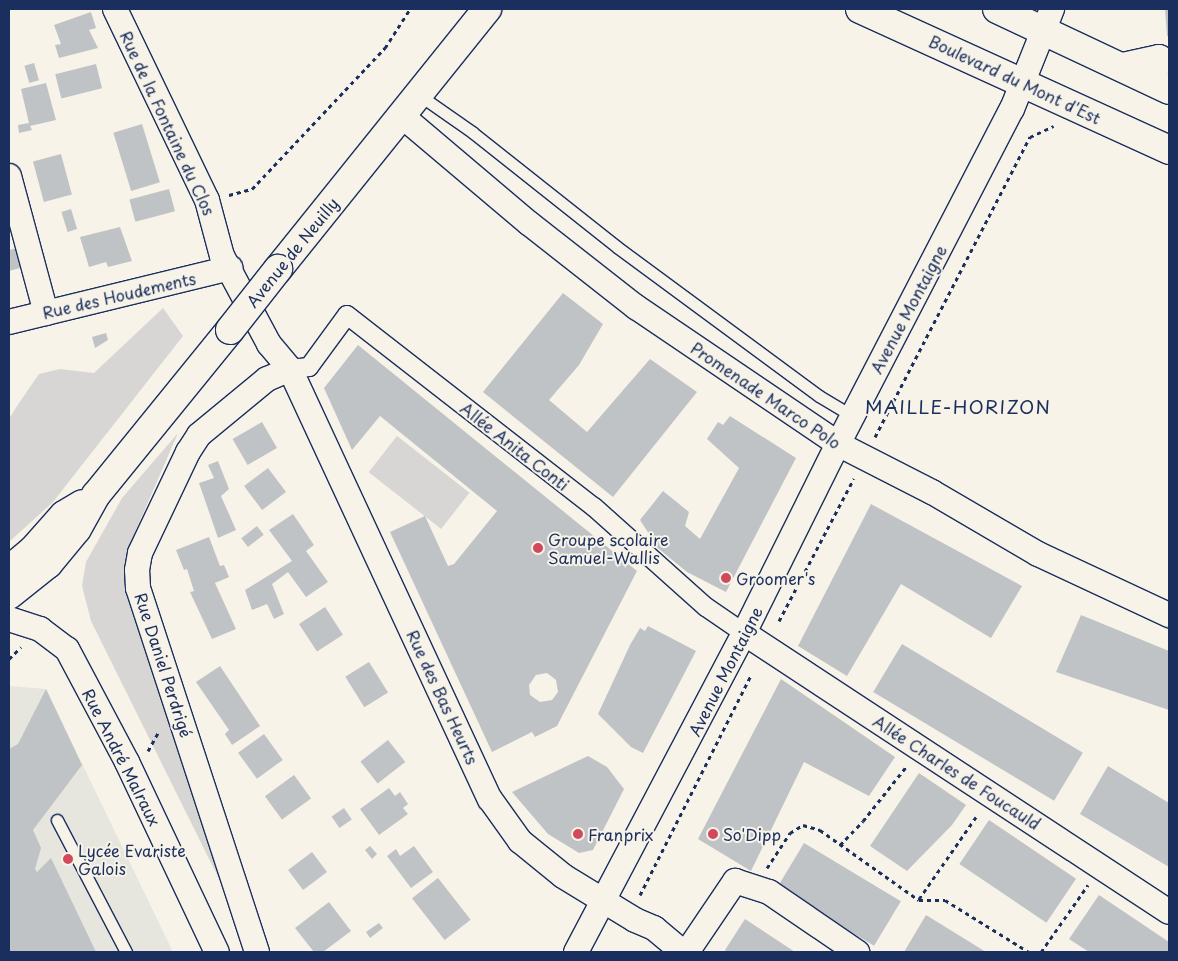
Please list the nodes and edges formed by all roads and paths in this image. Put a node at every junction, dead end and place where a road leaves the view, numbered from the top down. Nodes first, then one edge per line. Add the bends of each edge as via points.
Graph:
1 (115, 9) edge
2 (410, 9) edge
3 (487, 9) edge
4 (860, 9) edge
5 (997, 9) edge
6 (1047, 19) edge
7 (1169, 62) edge
8 (1118, 66) junction
9 (1023, 83) junction
10 (1169, 90) edge
11 (419, 94) junction
12 (402, 116) junction
13 (1169, 150) edge
14 (9, 176) edge
15 (206, 200) junction
16 (230, 268) junction
17 (46, 313) junction
18 (9, 322) edge
19 (290, 368) junction
20 (852, 416) junction
21 (838, 444) junction
22 (96, 495) junction
23 (9, 570) edge
24 (9, 595) edge
25 (1169, 615) edge
26 (9, 619) edge
27 (744, 633) junction
28 (176, 705) junction
29 (920, 748) junction
30 (127, 762) junction
31 (991, 794) junction
32 (57, 820) dead end
33 (840, 844) junction
34 (1101, 867) junction
35 (755, 887) junction
36 (604, 900) junction
37 (919, 900) junction
38 (1169, 912) edge
39 (126, 952) edge
40 (217, 952) edge
41 (256, 952) edge
42 (576, 952) edge
43 (683, 952) edge
44 (687, 952) edge
45 (857, 952) edge
46 (1029, 952) edge
47 (1041, 952) edge

1 - 15 street, Rue de la Fontaine du Clos
2 - 15 path via 385,48 252,189
3 - 11 main road, Avenue de Neuilly
4 - 9 main road, Boulevard du Mont d'Est
5 - 6 main road
6 - 8 main road
6 - 9 street, Avenue Montaigne
7 - 8 street via 1159,57
8 - 10 main road
9 - 13 main road, Boulevard du Mont d'Est
9 - 20 street, Avenue Montaigne
11 - 12 main road, Avenue de Neuilly
11 - 20 lane via 617,247 819,396
12 - 21 street, Promenade Marco Polo via 530,224 636,307
12 - 22 main road, Avenue de Neuilly, bridge
14 - 17 street
15 - 16 street, Rue de la Fontaine du Clos via 222,256
16 - 17 street, Rue des Houdements
16 - 19 street, Rue de la Fontaine du Clos via 269,344
17 - 18 street, Rue des Houdements
19 - 27 street, Allée Anita Conti via 309,367 347,315 594,507 706,607
19 - 28 street, Rue Daniel Perdrigé via 267,379 198,435 140,553 138,588
19 - 36 street, Rue des Bas Heurts via 490,799 520,841 563,876
20 - 21 street, Avenue Montaigne
21 - 25 street, Promenade Marco Polo via 932,492 1038,554
21 - 27 street, Avenue Montaigne
22 - 23 main road, Avenue de Neuilly via 64,516 32,551
22 - 24 main road, Avenue de Neuilly via 78,529 48,564
26 - 30 street, Rue André Malraux via 40,629 67,649
27 - 29 street, Allée Charles de Foucauld
27 - 36 street, Avenue Montaigne
28 - 30 path via 170,708 150,750
28 - 41 street, Rue Daniel Perdrigé
29 - 31 street, Allée Charles de Foucauld
29 - 33 path via 863,821
30 - 40 street, Rue André Malraux
31 - 34 street, Allée Charles de Foucauld
31 - 37 path
32 - 39 lane
33 - 35 path via 820,830 803,825 790,833
33 - 37 path
34 - 38 street, Allée Charles de Foucauld
34 - 47 path
35 - 44 street via 735,881
35 - 45 street via 769,892
36 - 42 street, Avenue Montaigne
36 - 43 street, Rue des Bas Heurts via 654,928
37 - 46 path via 945,900

